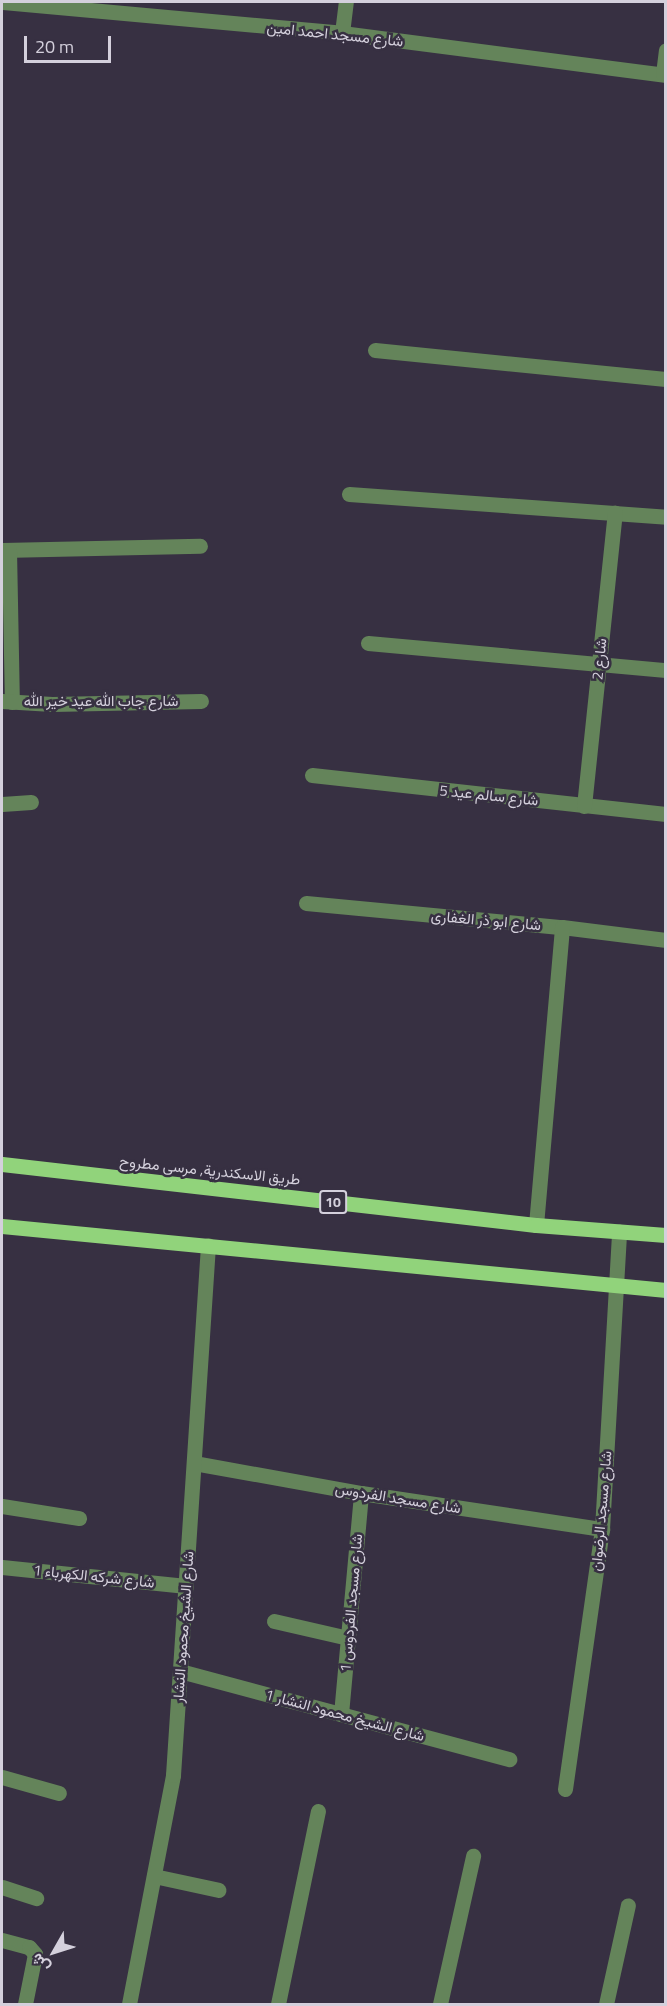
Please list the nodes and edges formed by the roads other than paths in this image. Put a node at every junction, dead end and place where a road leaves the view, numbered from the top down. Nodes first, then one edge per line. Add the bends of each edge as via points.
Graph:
1 (3, 2) edge
2 (346, 2) edge
3 (342, 33) junction
4 (666, 51) edge
5 (664, 74) edge
6 (375, 350) dead end
7 (666, 378) edge
8 (350, 494) dead end
9 (615, 513) junction
10 (666, 517) edge
11 (200, 546) dead end
12 (5, 550) edge
13 (368, 643) dead end
14 (598, 664) junction
15 (666, 670) edge
16 (7, 701) edge
17 (201, 701) dead end
18 (312, 776) dead end
19 (32, 802) dead end
20 (2, 804) edge
21 (584, 806) junction
22 (666, 814) edge
23 (306, 903) dead end
24 (562, 927) junction
25 (666, 940) edge
26 (2, 1164) edge
27 (536, 1225) junction
28 (2, 1226) edge
29 (619, 1231) junction
30 (666, 1235) edge
31 (208, 1245) junction
32 (617, 1286) junction
33 (666, 1290) edge
34 (194, 1463) junction
35 (361, 1493) junction
36 (2, 1506) edge
37 (79, 1518) dead end
38 (602, 1529) junction
39 (2, 1567) edge
40 (186, 1586) junction
41 (274, 1621) dead end
42 (348, 1638) junction
43 (180, 1671) junction
44 (341, 1714) junction
45 (509, 1759) dead end
46 (2, 1777) edge
47 (566, 1789) dead end
48 (59, 1793) dead end
49 (318, 1811) dead end
50 (473, 1856) dead end
51 (154, 1876) junction
52 (2, 1887) edge
53 (219, 1890) dead end
54 (36, 1898) dead end
55 (628, 1905) dead end
56 (2, 1940) edge
57 (25, 2004) edge
58 (129, 2004) edge
59 (278, 2004) edge
60 (440, 2004) edge
61 (606, 2004) edge

1 - 3 street, شارع مسجد احمد امين
2 - 3 street
3 - 5 street, شارع مسجد احمد امين
4 - 5 street
6 - 7 street
8 - 9 street
9 - 10 street
9 - 14 street, شارع 2
11 - 12 street
12 - 16 street
13 - 14 street
14 - 15 street
14 - 21 street, شارع 2
16 - 17 street, شارع جاب الله عيد خير الله
18 - 21 street, شارع سالم عيد 5
19 - 20 street
21 - 22 street, شارع سالم عيد 5
23 - 24 street, شارع ابو ذر الغفارى
24 - 25 street, شارع ابو ذر الغفارى
24 - 27 street
26 - 27 main road, طريق الاسكندرية, مرسى مطروح / 10
27 - 29 main road, طريق الاسكندرية, مرسى مطروح / 10
28 - 31 main road
29 - 30 main road, طريق الاسكندرية, مرسى مطروح / 10
29 - 32 street, شارع مسجد الرضوان
31 - 32 main road
31 - 34 street, شارع الشيخ محمود النشار
32 - 33 main road
32 - 38 street, شارع مسجد الرضوان
34 - 35 street, شارع مسجد الفردوس
34 - 40 street, شارع الشيخ محمود النشار
35 - 38 street, شارع مسجد الفردوس
35 - 42 street, شارع مسجد الفردوس 1
36 - 37 street
38 - 47 street, شارع مسجد الرضوان
39 - 40 street, شارع شركه الكهرباء 1
40 - 43 street, شارع الشيخ محمود النشار
41 - 42 street
42 - 44 street, شارع مسجد الفردوس 1
43 - 44 street, شارع الشيخ محمود النشار 1
43 - 51 street, شارع الشيخ محمود النشار via 173,1774
44 - 45 street, شارع الشيخ محمود النشار 1
46 - 48 street
49 - 59 street
50 - 60 street
51 - 53 street
51 - 58 street, شارع الشيخ محمود النشار
52 - 54 street
55 - 61 street
56 - 57 street via 28,1947 35,1954

